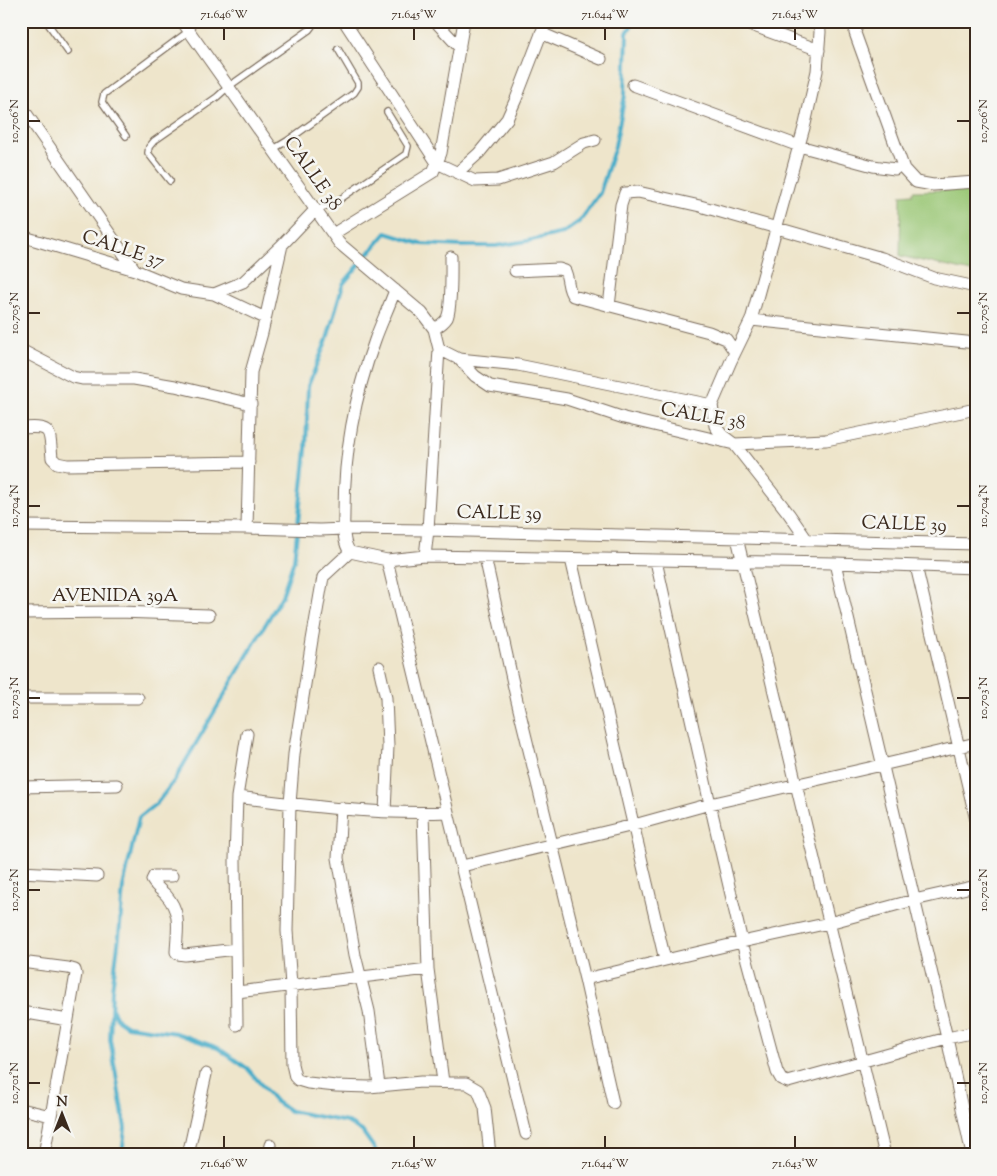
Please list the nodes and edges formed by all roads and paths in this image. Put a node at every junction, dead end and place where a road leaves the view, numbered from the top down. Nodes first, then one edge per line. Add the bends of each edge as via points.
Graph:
1 (46, 21) edge
2 (182, 21) edge
3 (312, 21) edge
4 (344, 21) edge
5 (435, 21) edge
6 (464, 21) edge
7 (546, 21) edge
8 (819, 21) edge
9 (858, 21) edge
10 (743, 22) edge
11 (189, 31) junction
12 (541, 33) junction
13 (460, 48) junction
14 (338, 49) dead end
15 (818, 50) junction
16 (68, 52) dead end
17 (601, 60) dead end
18 (633, 85) dead end
19 (228, 87) junction
20 (21, 106) edge
21 (387, 112) dead end
22 (126, 136) dead end
23 (595, 140) dead end
24 (799, 146) junction
25 (272, 150) junction
26 (437, 163) junction
27 (895, 169) dead end
28 (457, 173) junction
29 (170, 181) dead end
30 (976, 182) edge
31 (315, 210) junction
32 (777, 228) junction
33 (333, 234) junction
34 (21, 236) edge
35 (282, 245) junction
36 (451, 258) dead end
37 (135, 270) junction
38 (515, 272) dead end
39 (976, 287) edge
40 (395, 290) junction
41 (214, 294) junction
42 (609, 306) junction
43 (265, 318) junction
44 (751, 320) junction
45 (434, 329) junction
46 (976, 343) edge
47 (439, 349) junction
48 (21, 350) edge
49 (735, 352) junction
50 (460, 359) junction
51 (251, 404) junction
52 (712, 405) junction
53 (976, 409) edge
54 (21, 428) edge
55 (734, 444) junction
56 (250, 462) junction
57 (21, 526) edge
58 (247, 528) junction
59 (344, 529) junction
60 (428, 530) junction
61 (737, 538) junction
62 (808, 540) junction
63 (976, 544) edge
64 (350, 552) junction
65 (425, 556) junction
66 (485, 557) junction
67 (571, 559) junction
68 (387, 560) junction
69 (656, 561) junction
70 (743, 562) junction
71 (835, 563) junction
72 (916, 566) junction
73 (976, 568) edge
74 (21, 613) edge
75 (209, 615) dead end
76 (379, 667) dead end
77 (21, 698) edge
78 (138, 698) dead end
79 (247, 734) dead end
80 (976, 743) edge
81 (958, 747) junction
82 (882, 765) junction
83 (796, 784) junction
84 (117, 785) dead end
85 (21, 787) edge
86 (237, 796) junction
87 (290, 804) junction
88 (710, 804) junction
89 (341, 808) junction
90 (385, 812) junction
91 (448, 812) junction
92 (423, 813) junction
93 (976, 820) edge
94 (634, 825) junction
95 (552, 845) junction
96 (462, 866) junction
97 (21, 872) edge
98 (97, 876) dead end
99 (172, 876) dead end
100 (976, 886) edge
101 (914, 900) junction
102 (829, 923) junction
103 (742, 942) junction
104 (236, 949) junction
105 (665, 960) junction
106 (21, 962) edge
107 (428, 969) junction
108 (361, 977) junction
109 (584, 980) junction
110 (291, 985) junction
111 (236, 992) junction
112 (21, 1012) edge
113 (68, 1020) junction
114 (237, 1025) dead end
115 (976, 1032) edge
116 (947, 1038) junction
117 (862, 1060) junction
118 (206, 1074) dead end
119 (443, 1082) junction
120 (379, 1086) junction
121 (613, 1103) dead end
122 (21, 1109) edge
123 (51, 1116) junction
124 (526, 1134) dead end
125 (44, 1155) edge
126 (188, 1155) edge
127 (490, 1155) edge
128 (885, 1155) edge
129 (972, 1155) edge

1 - 16 lane
2 - 11 street, CALLE 38
3 - 19 lane via 309,30
4 - 26 street
5 - 13 street
6 - 13 street
7 - 12 street
8 - 15 street
9 - 30 street via 856,33 904,169 916,182 933,185
10 - 15 street
11 - 19 street, CALLE 38
11 - 22 lane via 104,94 102,102
12 - 17 street
12 - 28 street via 507,119 479,153
13 - 26 street
14 - 25 lane via 358,87
15 - 24 street via 817,71
18 - 24 street
19 - 25 street, CALLE 38
19 - 29 lane via 149,147 148,153
20 - 37 street
21 - 31 lane via 408,146 406,154 333,204
23 - 28 street via 584,143 554,162 498,180 475,181
24 - 27 street
24 - 32 street
25 - 31 street, CALLE 38
26 - 28 street
26 - 33 street via 433,172
31 - 33 street, CALLE 38
31 - 35 street
32 - 39 street via 882,258 934,278
32 - 42 street via 700,206 638,192 625,193
32 - 44 street
33 - 40 street, CALLE 38 via 339,243
34 - 37 street, CALLE 37
35 - 41 street via 243,282
35 - 43 street
36 - 45 street via 447,318
37 - 41 street, CALLE 37 via 181,289
38 - 42 street via 565,270 573,296
40 - 45 street, CALLE 38 via 422,313
40 - 59 street via 375,340 357,401 344,489
41 - 43 street
42 - 49 street via 708,332 726,339
43 - 51 street via 251,372
44 - 46 street
44 - 49 street
45 - 47 street
47 - 50 street, CALLE 38
47 - 60 street
48 - 51 street via 82,379 134,379
49 - 52 street
50 - 52 street via 518,365
50 - 55 street, CALLE 38 via 475,376 490,386 567,399 624,418
51 - 56 street
52 - 55 street via 715,426
53 - 55 street, CALLE 38 via 826,440
54 - 56 street via 46,429 50,434 52,458 67,465
55 - 62 street
56 - 58 street
57 - 58 street, CALLE 39
58 - 59 street, CALLE 39
59 - 60 street, CALLE 39
59 - 64 street
60 - 61 street, CALLE 39
60 - 65 street
61 - 62 street, CALLE 39
61 - 70 street
62 - 63 street, CALLE 39
64 - 68 street
64 - 87 street via 323,577 294,754
65 - 66 street
65 - 68 street
66 - 67 street
66 - 95 street
67 - 69 street
67 - 94 street
68 - 91 street
69 - 70 street
69 - 88 street
70 - 71 street
70 - 83 street
71 - 72 street
71 - 82 street
72 - 73 street
72 - 81 street
74 - 75 street, AVENIDA 39A
76 - 90 street via 386,698 388,737
77 - 78 street
79 - 86 street
80 - 81 street
81 - 82 street
81 - 93 street
82 - 83 street
82 - 101 street
83 - 88 street
83 - 102 street
84 - 85 street
86 - 87 street
86 - 104 street
87 - 89 street
87 - 110 street via 287,931
88 - 94 street
88 - 103 street
89 - 90 street
89 - 108 street via 338,858
90 - 92 street
91 - 92 street
91 - 96 street
92 - 107 street
94 - 95 street
94 - 105 street
95 - 96 street
95 - 109 street
96 - 124 street
97 - 98 street
99 - 104 street via 154,876 152,880 178,914 176,952 185,955
100 - 101 street
101 - 102 street
101 - 116 street
102 - 103 street
102 - 117 street
103 - 105 street
103 - 117 street via 781,1079 788,1082
104 - 111 street
105 - 109 street
106 - 113 street via 75,970
107 - 108 street
107 - 119 street
108 - 110 street
108 - 120 street
109 - 121 street
110 - 111 street
110 - 120 street via 292,1064 298,1080 336,1086
111 - 114 street
112 - 113 street
113 - 123 street
115 - 116 street
116 - 117 street
116 - 129 street
117 - 128 street
118 - 126 street
119 - 120 street
119 - 127 street via 466,1083 478,1090 485,1108
122 - 123 street
123 - 125 street

